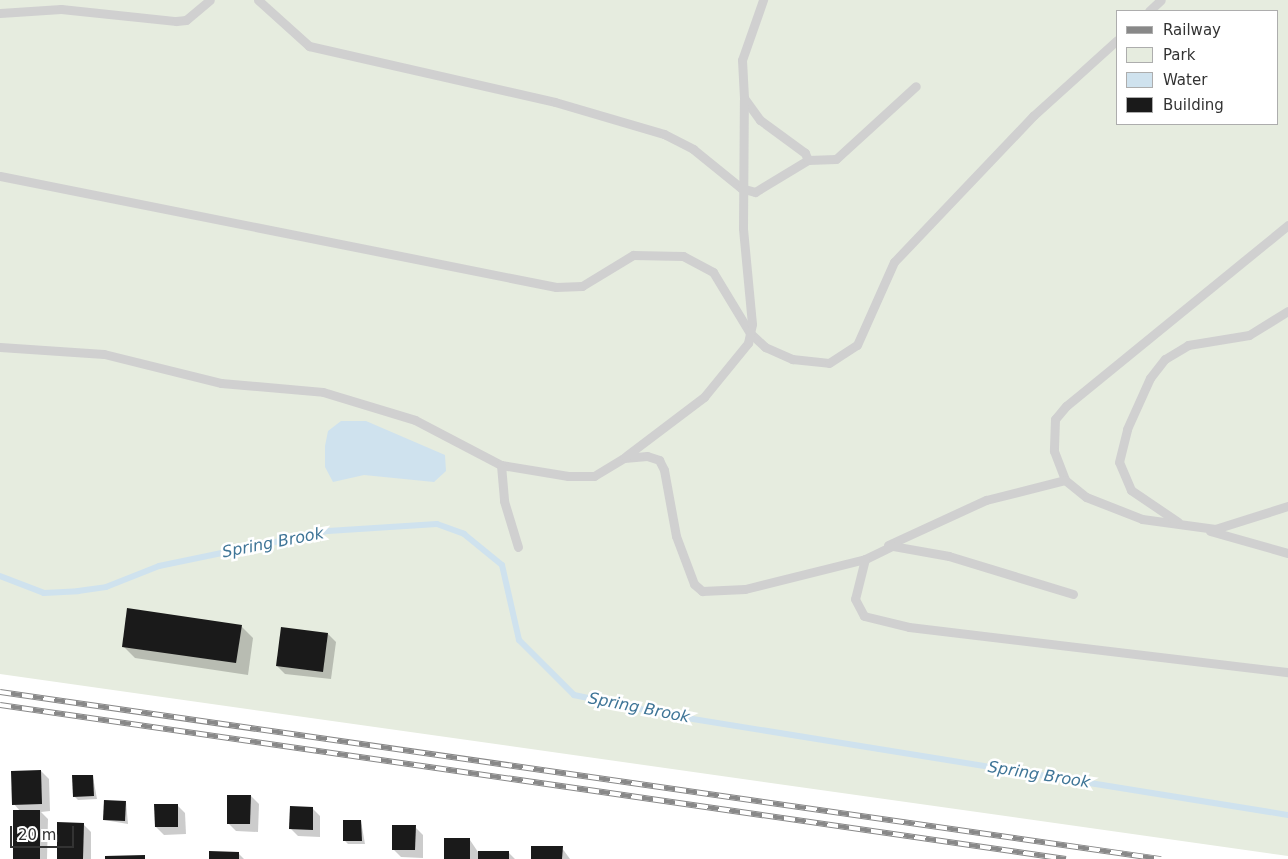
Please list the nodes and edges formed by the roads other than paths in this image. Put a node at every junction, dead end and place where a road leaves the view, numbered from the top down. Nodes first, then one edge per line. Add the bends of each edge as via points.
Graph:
1 (210, 0) edge
2 (258, 0) edge
3 (763, 0) edge
4 (1161, 0) edge
5 (1150, 10) edge
6 (0, 13) edge
7 (1116, 41) edge
8 (916, 86) dead end
9 (744, 98) junction
10 (808, 160) junction
11 (0, 176) edge
12 (744, 189) junction
13 (1288, 225) edge
14 (1288, 311) edge
15 (750, 333) junction
16 (0, 347) edge
17 (624, 458) junction
18 (501, 464) junction
19 (1065, 480) junction
20 (1288, 506) edge
21 (1194, 526) junction
22 (518, 547) dead end
23 (883, 548) junction
24 (1288, 553) edge
25 (865, 559) junction
26 (1073, 594) dead end
27 (1288, 672) edge

1 - 6 lane via 186,20 176,21 61,9
2 - 12 lane via 309,46 555,102 664,134 692,149
3 - 9 lane via 742,60
4 - 5 lane
7 - 15 lane via 1040,109 894,262 883,278 874,313 857,345 845,355 816,364 792,359 765,347
8 - 10 lane via 836,159
9 - 10 lane via 760,120 805,153
9 - 12 lane
10 - 12 lane via 755,192
11 - 15 lane via 556,287 582,286 633,255 683,256 714,272
12 - 15 lane
13 - 19 lane via 1066,406 1055,419 1054,450
14 - 21 lane via 1249,335 1188,345 1165,359 1150,378 1127,429 1119,462 1131,490 1174,520
15 - 17 lane via 736,361 710,391
16 - 18 lane via 111,355 221,383 323,392 415,420
17 - 18 lane via 594,476 579,478
17 - 25 lane via 659,460 676,536 694,584 702,591 745,589
18 - 22 lane via 504,501
19 - 21 lane via 1086,497 1142,519
19 - 23 lane via 986,500
20 - 21 lane via 1215,529
21 - 24 lane
23 - 25 lane
23 - 26 lane via 949,556
25 - 27 lane via 855,599 858,610 874,620

